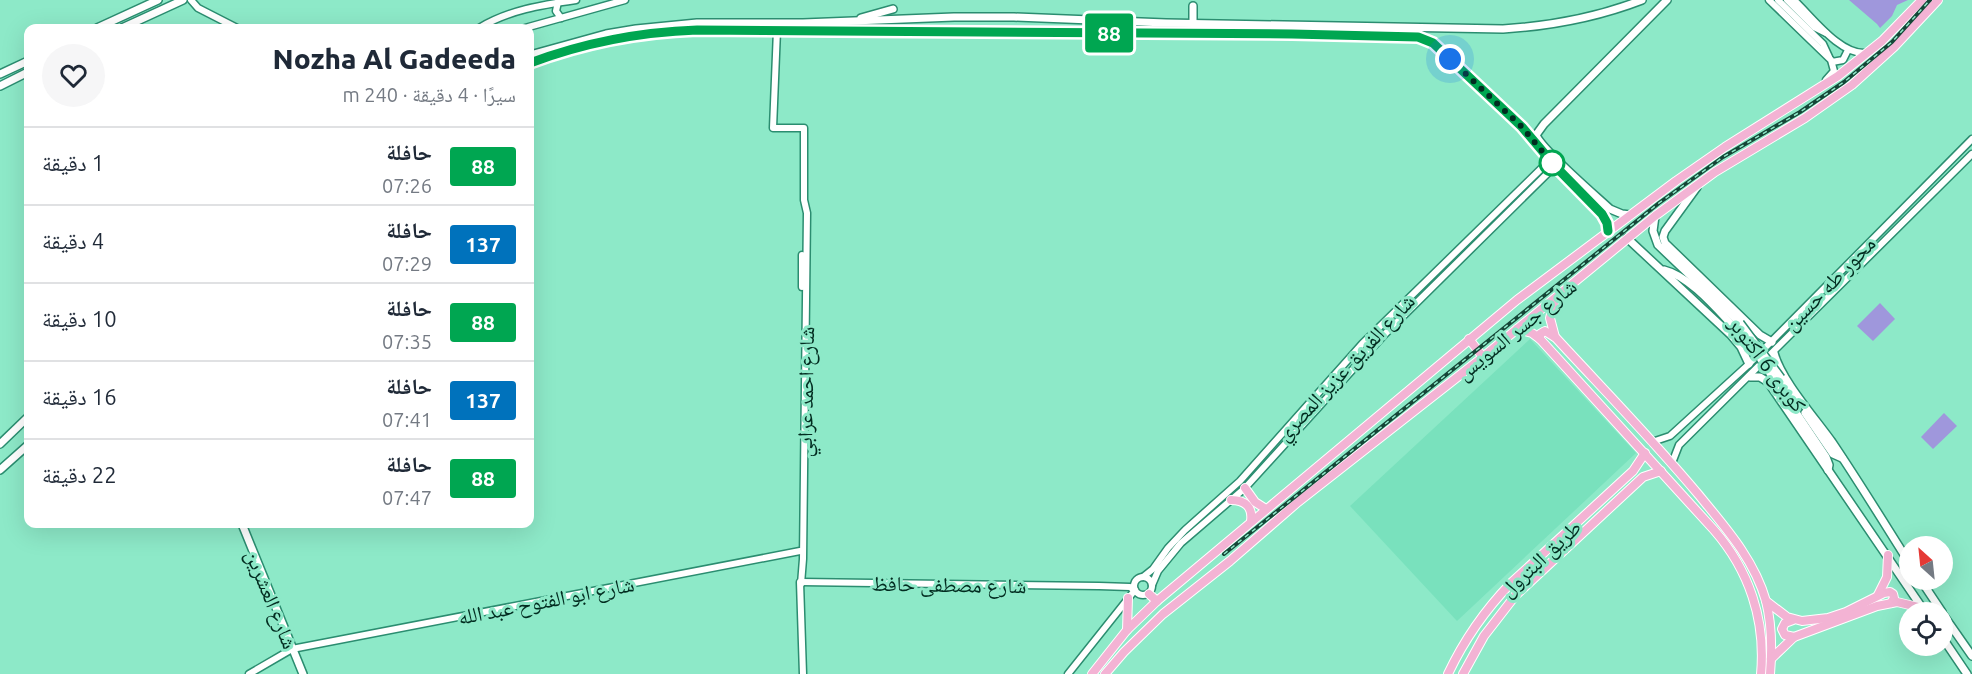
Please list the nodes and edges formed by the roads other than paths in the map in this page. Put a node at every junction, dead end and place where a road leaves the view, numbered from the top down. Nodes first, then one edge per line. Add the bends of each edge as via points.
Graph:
1 (158, 0) edge
2 (183, 0) edge
3 (191, 0) edge
4 (576, 0) edge
5 (625, 0) edge
6 (1642, 0) edge
7 (1667, 0) edge
8 (1769, 0) edge
9 (1778, 0) edge
10 (1787, 0) edge
11 (1794, 0) edge
12 (1922, 0) edge
13 (1938, 0) edge
14 (558, 2) junction
15 (1193, 6) dead end
16 (893, 9) dead end
17 (1014, 17) junction
18 (561, 18) junction
19 (1001, 18) junction
20 (848, 22) junction
21 (1194, 23) junction
22 (106, 24) edge
23 (131, 24) edge
24 (229, 24) edge
25 (487, 24) edge
26 (534, 26) edge
27 (1419, 28) junction
28 (1437, 28) junction
29 (777, 30) junction
30 (999, 32) junction
31 (1014, 32) junction
32 (1829, 34) junction
33 (1418, 37) junction
34 (1436, 46) junction
35 (1848, 50) junction
36 (1869, 52) junction
37 (534, 54) edge
38 (1831, 60) junction
39 (534, 62) edge
40 (24, 63) edge
41 (0, 74) edge
42 (24, 74) edge
43 (0, 86) edge
44 (1817, 91) junction
45 (1544, 124) junction
46 (1522, 127) junction
47 (1972, 139) edge
48 (1972, 154) edge
49 (1552, 163) junction
50 (1946, 165) junction
51 (1538, 172) junction
52 (1954, 172) junction
53 (1544, 177) junction
54 (1698, 185) junction
55 (804, 200) junction
56 (1612, 210) junction
57 (1630, 215) junction
58 (1655, 216) junction
59 (1604, 217) junction
60 (1608, 231) junction
61 (1628, 238) junction
62 (1669, 252) junction
63 (1661, 270) junction
64 (1430, 276) junction
65 (1437, 282) junction
66 (1556, 297) junction
67 (1737, 325) junction
68 (1517, 329) junction
69 (1756, 331) junction
70 (1556, 338) junction
71 (1469, 339) junction
72 (1540, 339) junction
73 (1772, 342) junction
74 (1741, 347) junction
75 (1774, 353) junction
76 (1483, 357) junction
77 (1345, 362) junction
78 (1749, 364) junction
79 (1353, 369) junction
80 (1781, 369) junction
81 (1750, 377) junction
82 (1778, 379) junction
83 (1766, 380) junction
84 (24, 421) edge
85 (24, 425) edge
86 (17, 428) junction
87 (1670, 436) junction
88 (1652, 442) junction
89 (0, 444) edge
90 (1679, 446) junction
91 (24, 449) edge
92 (1645, 453) junction
93 (1842, 458) junction
94 (1672, 463) junction
95 (1637, 468) junction
96 (0, 470) edge
97 (1661, 471) junction
98 (1828, 471) junction
99 (1643, 477) junction
100 (1245, 488) junction
101 (1231, 500) junction
102 (1266, 509) junction
103 (1251, 521) junction
104 (244, 528) edge
105 (1899, 547) edge
106 (1218, 549) junction
107 (800, 551) junction
108 (1888, 555) junction
109 (1205, 560) junction
110 (1230, 561) junction
111 (1215, 573) junction
112 (1521, 574) junction
113 (1143, 577) junction
114 (1136, 580) junction
115 (1529, 582) junction
116 (801, 583) junction
117 (1152, 585) junction
118 (1099, 586) junction
119 (1134, 590) junction
120 (1149, 594) junction
121 (1878, 595) junction
122 (1128, 598) junction
123 (1157, 601) junction
124 (1766, 601) junction
125 (1899, 602) edge
126 (1919, 602) edge
127 (1891, 603) junction
128 (1793, 620) junction
129 (1953, 628) edge
130 (1127, 630) junction
131 (1794, 637) junction
132 (292, 649) junction
133 (1953, 653) edge
134 (1972, 656) edge
135 (1771, 659) junction
136 (249, 674) edge
137 (303, 674) edge
138 (803, 674) edge
139 (1068, 674) edge
140 (1092, 674) edge
141 (1105, 674) edge
142 (1448, 674) edge
143 (1463, 674) edge
144 (1761, 674) edge
145 (1770, 674) edge
146 (1967, 674) edge

1 - 22 main road
2 - 23 main road
3 - 24 street via 198,9
4 - 14 street
5 - 18 street
6 - 28 main road via 1561,22 1503,29
7 - 45 main road
8 - 38 street
9 - 38 street via 1823,44
10 - 32 street via 1817,29
11 - 32 street
12 - 36 main road, شارع جسر السويس
13 - 54 main road, شارع جسر السويس via 1847,89
14 - 18 street via 556,11
14 - 25 street via 515,11
15 - 21 main road
16 - 20 main road
17 - 19 main road
17 - 21 main road
17 - 31 main road via 1010,24
18 - 26 street
19 - 20 main road
19 - 30 main road
20 - 37 main road via 666,25 597,36
21 - 27 main road
27 - 28 main road
27 - 33 main road via 1422,33
28 - 34 main road
29 - 30 main road
29 - 39 main road via 665,31 623,37
29 - 55 street, شارع احمد عرابي via 773,128 804,128
30 - 31 main road
31 - 33 main road
32 - 35 street
33 - 34 main road
34 - 46 main road
35 - 36 street
35 - 38 street via 1843,60
36 - 44 main road, شارع جسر السويس
38 - 44 street via 1833,73
40 - 41 main road
42 - 43 main road
44 - 57 main road, شارع جسر السويس via 1707,159
45 - 46 main road
45 - 56 main road via 1537,138
46 - 49 main road
47 - 50 street, محور طه حسين
48 - 52 street, محور طه حسين
49 - 51 street, شارع الفريق عزيز المصري
49 - 53 street, شارع الفريق عزيز المصري
49 - 59 main road
50 - 52 street
50 - 73 street, محور طه حسين
51 - 53 street
51 - 64 street, شارع الفريق عزيز المصري
52 - 75 street, محور طه حسين
53 - 65 street, شارع الفريق عزيز المصري
54 - 58 main road, شارع جسر السويس
54 - 62 main road via 1664,234
55 - 107 street, شارع احمد عرابي
55 - 116 street, شارع احمد عرابي via 807,213
56 - 57 main road
56 - 59 main road via 1610,216
57 - 60 main road, شارع جسر السويس
58 - 61 main road, شارع جسر السويس
58 - 62 main road, كوبرى 6 اكتوبر via 1653,235 1658,245
59 - 60 main road
60 - 71 main road, شارع جسر السويس
61 - 63 main road
61 - 66 main road, شارع جسر السويس
62 - 67 main road, كوبرى 6 اكتوبر
62 - 69 main road
63 - 67 main road, كوبرى 6 اكتوبر via 1688,282
63 - 74 main road
64 - 65 street
64 - 77 street, شارع الفريق عزيز المصري
65 - 79 street, شارع الفريق عزيز المصري
66 - 68 main road, شارع جسر السويس
66 - 70 main road via 1550,318
67 - 82 main road, كوبرى 6 اكتوبر, bridge
68 - 72 main road
68 - 76 main road, شارع جسر السويس
69 - 73 main road
69 - 74 main road via 1752,345
70 - 72 main road via 1545,331
70 - 88 main road
71 - 76 main road
71 - 102 main road, شارع جسر السويس
72 - 92 main road
73 - 78 street, محور طه حسين
74 - 78 main road
75 - 80 main road
75 - 81 street, محور طه حسين
76 - 110 main road, شارع جسر السويس via 1298,502
77 - 79 street
77 - 113 street, شارع الفريق عزيز المصري via 1240,480 1189,525
78 - 87 street, محور طه حسين
79 - 100 street, شارع الفريق عزيز المصري
80 - 83 main road via 1771,372
80 - 93 main road
81 - 83 main road
81 - 90 street, محور طه حسين
82 - 93 main road, كوبرى 6 اكتوبر via 1831,452
82 - 98 main road, كوبرى 6 اكتوبر via 1826,457
83 - 98 main road
84 - 86 main road
85 - 86 main road
86 - 89 main road
87 - 88 street, محور طه حسين
87 - 90 street via 1671,444
88 - 94 main road
90 - 94 street, محور طه حسين
91 - 96 main road
92 - 95 main road, طريق البترول
92 - 97 main road
93 - 105 main road
94 - 124 main road via 1741,548
95 - 99 main road via 1643,471
95 - 112 main road, طريق البترول
97 - 99 main road, طريق البترول
97 - 144 main road via 1722,539 1742,570 1758,617
98 - 108 main road
99 - 115 main road, طريق البترول
100 - 101 street, شارع الفريق عزيز المصري
100 - 102 main road
101 - 103 main road via 1248,506
101 - 117 street, شارع الفريق عزيز المصري via 1181,543
102 - 103 main road, شارع جسر السويس
103 - 106 main road, شارع جسر السويس
104 - 132 main road, شارع العشرين
106 - 109 main road, شارع جسر السويس
106 - 110 main road via 1218,558
107 - 116 street, شارع احمد عرابي
107 - 132 street, شارع ابو الفتوح عبد الله
108 - 121 main road via 1887,577
108 - 126 main road
109 - 111 main road via 1214,565
109 - 123 main road, شارع جسر السويس
110 - 111 main road, شارع جسر السويس
111 - 141 main road, شارع جسر السويس via 1156,621
112 - 115 main road
112 - 142 main road, طريق البترول via 1478,622
113 - 114 street
113 - 117 street
114 - 118 street, شارع مصطفى حافظ
114 - 119 street
115 - 143 main road, طريق البترول via 1491,626
116 - 118 street, شارع مصطفى حافظ
116 - 138 street, شارع احمد عرابي
117 - 120 street
118 - 119 street, شارع مصطفى حافظ
119 - 120 street via 1140,595
119 - 122 street
120 - 123 main road
121 - 127 main road via 1891,592
121 - 128 main road via 1836,616
122 - 130 main road
122 - 139 street
123 - 130 main road, شارع جسر السويس
124 - 128 main road
124 - 135 main road
125 - 127 main road
127 - 131 main road
128 - 131 main road via 1782,629 1787,637
129 - 134 main road
130 - 140 main road, شارع جسر السويس
131 - 135 main road
132 - 136 street, شارع ابو الفتوح عبد الله
132 - 137 main road, شارع العشرين
133 - 146 main road
135 - 145 main road

